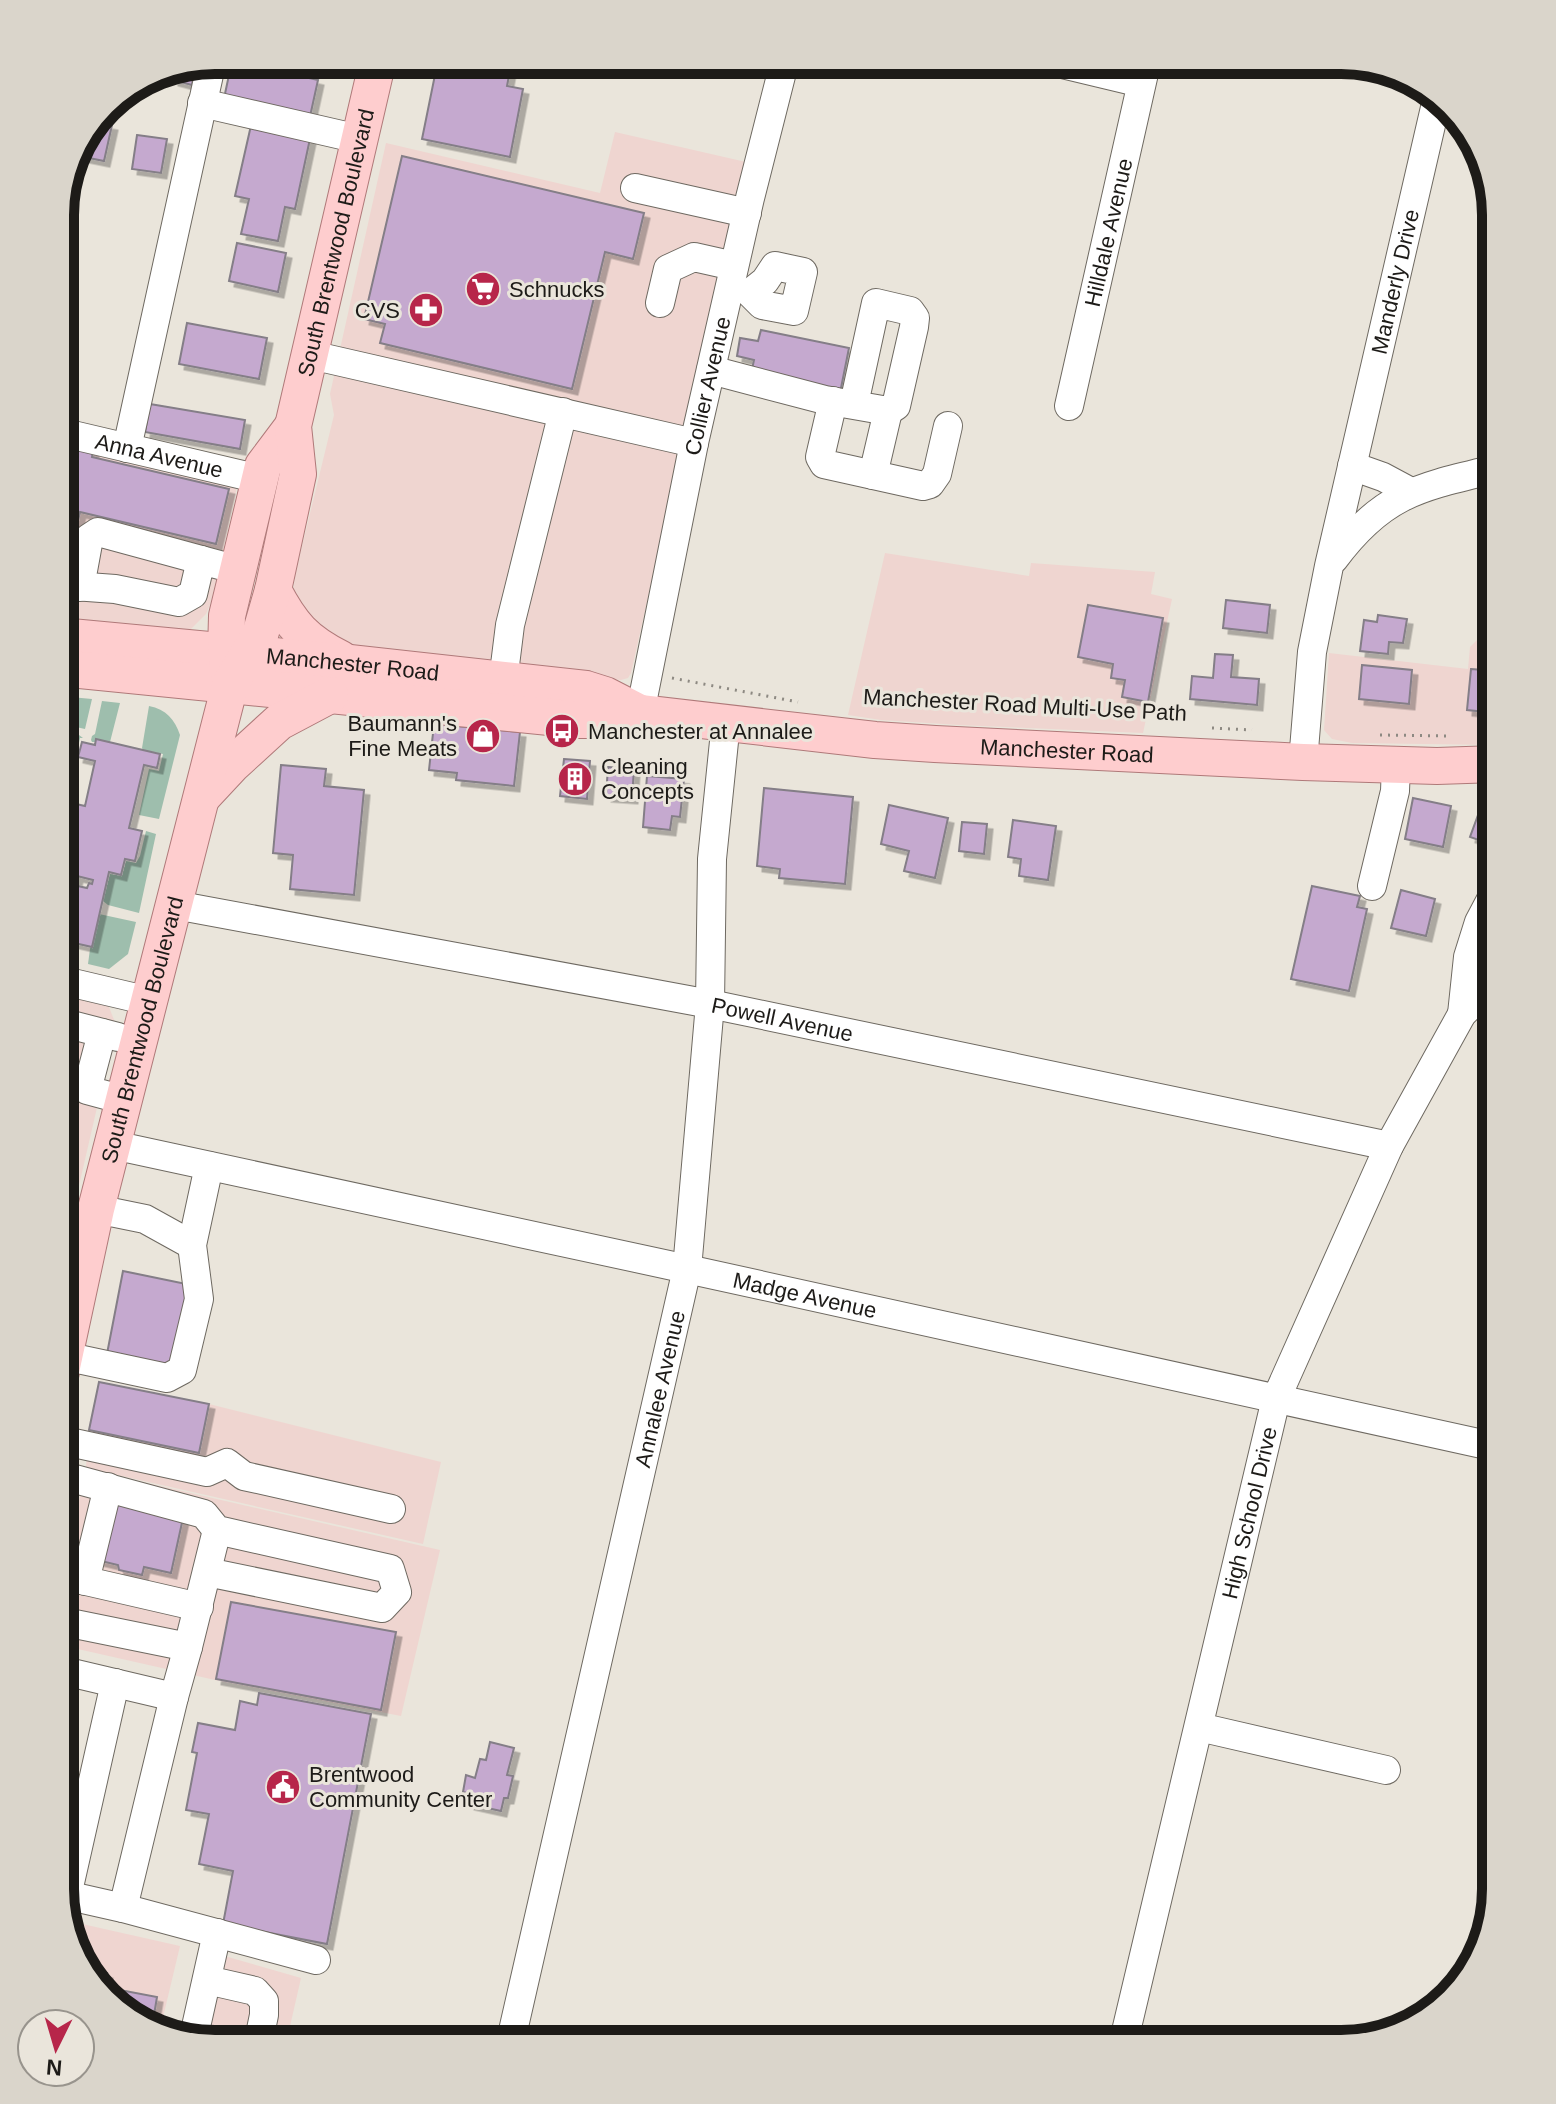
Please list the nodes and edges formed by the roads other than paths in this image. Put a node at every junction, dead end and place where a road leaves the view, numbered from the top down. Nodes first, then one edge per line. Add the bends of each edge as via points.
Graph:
1 (209, 74) edge
2 (375, 74) edge
3 (782, 74) edge
4 (1144, 74) edge
5 (202, 103) junction
6 (1435, 109) edge
7 (359, 139) junction
8 (635, 188) dead end
9 (747, 213) junction
10 (738, 283) junction
11 (660, 303) dead end
12 (311, 355) junction
13 (711, 370) junction
14 (843, 403) junction
15 (1069, 406) dead end
16 (892, 409) junction
17 (563, 412) junction
18 (293, 426) junction
19 (948, 426) dead end
20 (74, 435) edge
21 (694, 443) junction
22 (127, 448) junction
23 (1352, 466) junction
24 (1482, 472) edge
25 (873, 475) junction
26 (260, 479) junction
27 (1411, 492) junction
28 (201, 560) junction
29 (1329, 566) junction
30 (238, 570) junction
31 (74, 576) edge
32 (74, 586) edge
33 (273, 590) junction
34 (74, 638) edge
35 (350, 663) junction
36 (235, 664) junction
37 (74, 668) edge
38 (503, 681) junction
39 (330, 695) junction
40 (640, 713) junction
41 (726, 722) junction
42 (1303, 762) junction
43 (1482, 764) edge
44 (1396, 765) junction
45 (201, 799) junction
46 (1372, 886) dead end
47 (175, 905) junction
48 (1482, 916) edge
49 (74, 983) edge
50 (1482, 995) edge
51 (149, 1001) junction
52 (710, 1004) junction
53 (1462, 1014) junction
54 (74, 1026) edge
55 (102, 1033) junction
56 (138, 1042) junction
57 (124, 1100) junction
58 (113, 1145) junction
59 (1389, 1146) junction
60 (209, 1166) junction
61 (81, 1229) edge
62 (192, 1245) junction
63 (687, 1269) junction
64 (74, 1279) edge
65 (74, 1367) edge
66 (1276, 1399) junction
67 (74, 1443) edge
68 (1482, 1444) edge
69 (74, 1478) edge
70 (108, 1487) junction
71 (391, 1509) dead end
72 (217, 1530) junction
73 (207, 1572) junction
74 (74, 1573) edge
75 (74, 1578) edge
76 (199, 1607) junction
77 (74, 1624) edge
78 (188, 1647) junction
79 (74, 1678) edge
80 (115, 1683) junction
81 (174, 1697) junction
82 (1199, 1727) junction
83 (1386, 1770) dead end
84 (74, 1853) edge
85 (74, 1897) edge
86 (123, 1908) junction
87 (217, 1933) junction
88 (316, 1960) dead end
89 (207, 1980) junction
90 (196, 2028) edge
91 (261, 2030) edge
92 (513, 2030) edge
93 (1126, 2030) edge

1 - 5 street
2 - 7 main road, South Brentwood Boulevard
3 - 9 street, Collier Avenue
4 - 15 street, Hilldale Avenue
5 - 7 street
5 - 22 street
6 - 23 street, Manderly Drive
7 - 12 main road, South Brentwood Boulevard
8 - 9 street
9 - 10 street, Collier Avenue
10 - 11 street via 694,257 668,269
10 - 13 street, Collier Avenue
12 - 17 street
12 - 18 main road, South Brentwood Boulevard
13 - 14 street
13 - 21 street, Collier Avenue
14 - 16 street
14 - 16 street via 876,303 910,311 915,318
14 - 25 street via 820,457 824,464
16 - 25 street
17 - 21 street
17 - 38 street via 510,625
18 - 26 main road, South Brentwood Boulevard via 263,466
18 - 33 main road, South Brentwood Boulevard via 298,474
19 - 25 street via 930,484
20 - 22 street, Anna Avenue
21 - 40 street, Collier Avenue
22 - 26 street, Anna Avenue
23 - 27 street
23 - 29 street, Manderly Drive
24 - 27 street
26 - 30 main road, South Brentwood Boulevard
27 - 29 street via 1352,534
28 - 30 street
28 - 31 street via 98,532 89,538
28 - 32 street via 193,594 179,602
29 - 42 street, Manderly Drive via 1312,652
30 - 36 main road, South Brentwood Boulevard via 227,616
33 - 35 main road via 298,631
33 - 36 main road, South Brentwood Boulevard via 263,628
34 - 36 main road, Manchester Road
35 - 36 main road, Manchester Road
35 - 38 main road, Manchester Road
36 - 37 main road, Manchester Road
36 - 39 main road, Manchester Road
36 - 45 main road, South Brentwood Boulevard
38 - 40 main road, Manchester Road via 586,689
39 - 40 main road, Manchester Road via 579,720
39 - 45 main road via 264,733
40 - 41 main road, Manchester Road
41 - 42 main road, Manchester Road via 875,740
41 - 52 street, Annalee Avenue via 712,859
42 - 44 main road, Manchester Road
43 - 44 main road, Manchester Road
44 - 46 street via 1395,791
45 - 47 main road, South Brentwood Boulevard
47 - 51 main road, South Brentwood Boulevard
47 - 52 street, Powell Avenue
48 - 53 street, High School Drive via 1468,957
49 - 51 street
50 - 53 street, High School Drive
51 - 56 main road, South Brentwood Boulevard
52 - 59 street, Powell Avenue
52 - 63 street, Annalee Avenue
53 - 59 street, High School Drive
54 - 55 street
55 - 56 street
55 - 57 street via 87,1090
56 - 57 main road, South Brentwood Boulevard
57 - 58 main road, South Brentwood Boulevard
58 - 60 street, Madge Avenue
58 - 61 main road, South Brentwood Boulevard
59 - 66 street, High School Drive
60 - 62 street
60 - 63 street, Madge Avenue
61 - 62 street via 145,1219
61 - 64 main road, South Brentwood Boulevard
62 - 65 street via 199,1299 182,1370 167,1378
63 - 66 street, Madge Avenue
63 - 92 street, Annalee Avenue
66 - 68 street, Madge Avenue
66 - 82 street, High School Drive
67 - 71 street via 207,1472 227,1463 244,1476
69 - 70 street
70 - 72 street via 204,1514
70 - 74 street
72 - 73 street
72 - 73 street via 390,1569 397,1592 382,1608
73 - 76 street
75 - 76 street
76 - 78 street
77 - 78 street
78 - 81 street
79 - 80 street
80 - 81 street
80 - 84 street
81 - 86 street
82 - 83 street
82 - 93 street, High School Drive
85 - 86 street
86 - 87 street
87 - 88 street
87 - 89 street
89 - 90 street
89 - 91 street via 255,1991 264,2001

